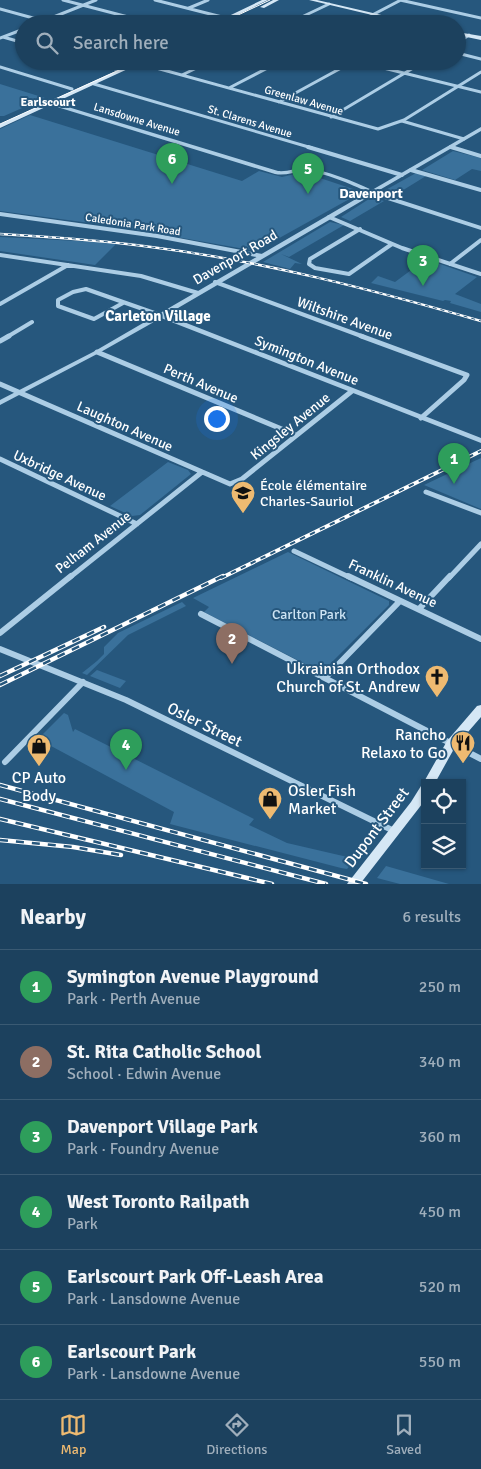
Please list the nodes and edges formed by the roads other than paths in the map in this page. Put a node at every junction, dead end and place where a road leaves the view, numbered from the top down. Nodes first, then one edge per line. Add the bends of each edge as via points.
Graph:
1 (63, 0) edge
2 (96, 0) edge
3 (155, 0) edge
4 (208, 0) edge
5 (266, 0) edge
6 (277, 0) edge
7 (311, 0) edge
8 (400, 0) edge
9 (329, 4) junction
10 (83, 5) junction
11 (189, 8) junction
12 (0, 9) edge
13 (374, 14) junction
14 (22, 15) edge
15 (59, 15) edge
16 (121, 15) edge
17 (209, 15) edge
18 (237, 15) edge
19 (241, 15) edge
20 (306, 15) edge
21 (378, 15) edge
22 (481, 18) edge
23 (15, 32) edge
24 (466, 35) edge
25 (470, 36) junction
26 (1, 37) edge
27 (466, 38) edge
28 (481, 38) edge
29 (15, 41) edge
30 (466, 55) edge
31 (481, 59) edge
32 (0, 67) edge
33 (114, 70) edge
34 (122, 70) edge
35 (165, 70) edge
36 (192, 70) edge
37 (264, 70) edge
38 (338, 70) edge
39 (389, 70) edge
40 (411, 70) edge
41 (481, 72) edge
42 (405, 74) junction
43 (182, 75) junction
44 (94, 84) junction
45 (457, 86) junction
46 (229, 88) junction
47 (72, 89) junction
48 (481, 92) edge
49 (43, 101) junction
50 (279, 102) junction
51 (51, 103) junction
52 (331, 116) junction
53 (0, 121) edge
54 (402, 121) junction
55 (0, 126) edge
56 (481, 129) edge
57 (464, 139) junction
58 (450, 147) junction
59 (481, 156) edge
60 (411, 170) junction
61 (402, 175) junction
62 (481, 190) edge
63 (372, 192) junction
64 (0, 214) edge
65 (329, 217) junction
66 (481, 228) edge
67 (360, 229) junction
68 (481, 240) edge
69 (392, 244) junction
70 (0, 255) edge
71 (262, 256) junction
72 (450, 264) junction
73 (69, 265) junction
74 (481, 274) edge
75 (215, 282) junction
76 (198, 293) junction
77 (123, 302) junction
78 (0, 304) edge
79 (160, 315) junction
80 (32, 322) dead end
81 (0, 341) edge
82 (97, 352) junction
83 (0, 384) edge
84 (352, 391) junction
85 (21, 393) junction
86 (0, 403) edge
87 (422, 418) junction
88 (296, 435) junction
89 (481, 441) edge
90 (0, 459) edge
91 (202, 472) junction
92 (242, 479) joint
93 (426, 492) dead end
94 (481, 513) edge
95 (136, 524) junction
96 (481, 544) edge
97 (294, 551) dead end
98 (400, 601) junction
99 (419, 609) junction
100 (201, 614) dead end
101 (0, 632) edge
102 (481, 639) edge
103 (0, 649) edge
104 (325, 678) junction
105 (83, 682) junction
106 (481, 709) edge
107 (451, 744) junction
108 (481, 760) edge
109 (4, 762) dead end
110 (430, 779) edge
111 (421, 795) edge
112 (395, 832) junction
113 (353, 884) edge

1 - 10 street
2 - 10 street
3 - 11 street
4 - 11 street
5 - 18 main road
6 - 19 main road
7 - 9 main road
8 - 13 street
8 - 22 street
9 - 13 main road
9 - 20 street
10 - 15 street
10 - 16 street
11 - 17 street
12 - 14 street
13 - 21 main road
23 - 26 street
24 - 25 main road
25 - 27 street
25 - 28 main road
26 - 29 street
30 - 31 street
32 - 47 street
33 - 47 main road
34 - 44 main road
35 - 43 street, Greenlaw Avenue
36 - 43 street
37 - 46 street
38 - 50 street
39 - 42 street
40 - 42 street
41 - 45 street, Greenlaw Avenue
42 - 45 street
42 - 52 street
43 - 46 street, Greenlaw Avenue
44 - 51 main road
44 - 61 street, St. Clarens Avenue
45 - 48 street
45 - 54 street, Greenlaw Avenue
46 - 50 street, Greenlaw Avenue
47 - 49 main road
49 - 51 street, Lansdowne Avenue
49 - 53 main road
50 - 52 street, Greenlaw Avenue
51 - 55 main road
51 - 63 street, Lansdowne Avenue via 277,173 308,171
52 - 54 street, Greenlaw Avenue via 375,129
54 - 57 street
56 - 57 street, Davenport Road
57 - 58 street, Davenport Road
58 - 59 street
58 - 60 street, Davenport Road
60 - 61 street, Davenport Road
60 - 62 street
61 - 63 street, Davenport Road
63 - 65 street, Davenport Road
63 - 66 street, Lansdowne Avenue
64 - 71 street, Caledonia Park Road via 157,236
65 - 67 street
65 - 71 street, Davenport Road
67 - 69 street
67 - 69 street via 310,260 309,264 314,268 350,274
68 - 72 street
69 - 72 street
70 - 73 street
71 - 75 street, Davenport Road
72 - 74 street
73 - 76 street via 141,276
73 - 78 street
75 - 76 street, Davenport Road
75 - 87 street, Wiltshire Avenue via 467,375
76 - 79 street, Davenport Road
77 - 77 street, Symington Avenue via 86,289 73,292 56,303 94,319
77 - 79 street, Symington Avenue
79 - 82 street, Davenport Road
79 - 84 street, Symington Avenue
80 - 81 street
82 - 85 street, Davenport Road
82 - 88 street, Perth Avenue
83 - 85 street, Laughton Avenue
84 - 87 street, Symington Avenue
84 - 88 street, Kingsley Avenue
85 - 86 street, Davenport Road
85 - 91 street, Laughton Avenue
87 - 89 street, Symington Avenue
88 - 92 street, Kingsley Avenue
90 - 95 street, Uxbridge Avenue
91 - 92 street, Laughton Avenue via 226,483
91 - 95 street, Pelham Avenue
93 - 94 street
95 - 101 street, Pelham Avenue
96 - 99 street
97 - 98 street, Franklin Avenue
98 - 99 street, Franklin Avenue
98 - 104 street
99 - 102 street, Franklin Avenue
100 - 104 street
103 - 105 street, Osler Street
104 - 107 street
105 - 109 street
105 - 112 street, Osler Street
106 - 107 main road, Dupont Street
107 - 108 street
107 - 110 main road, Dupont Street
111 - 112 main road, Dupont Street
112 - 113 main road, Dupont Street

